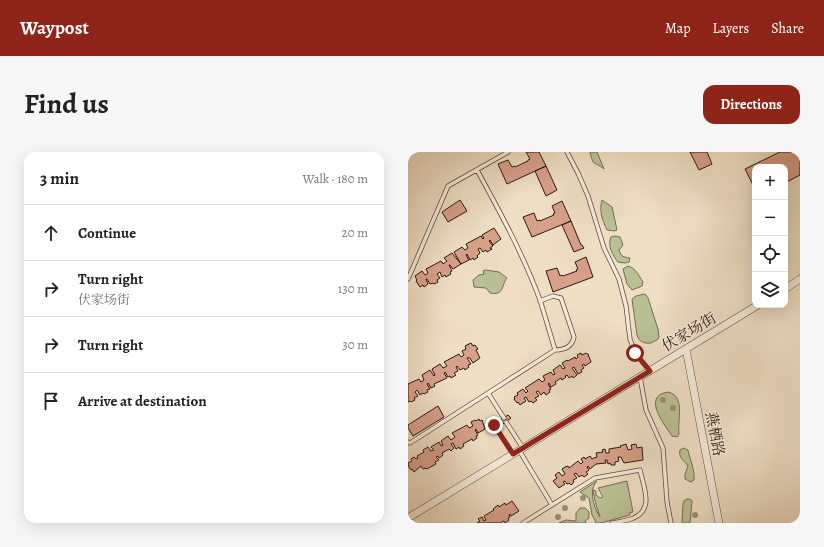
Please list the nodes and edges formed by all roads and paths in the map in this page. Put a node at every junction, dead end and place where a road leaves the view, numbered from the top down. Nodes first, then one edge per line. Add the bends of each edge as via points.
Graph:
1 (508, 152) edge
2 (567, 152) edge
3 (477, 170) junction
4 (408, 279) edge
5 (800, 279) edge
6 (788, 287) edge
7 (540, 301) junction
8 (753, 308) edge
9 (686, 349) junction
10 (555, 350) junction
11 (650, 371) junction
12 (640, 377) junction
13 (488, 393) junction
14 (494, 425) dead end
15 (408, 442) edge
16 (518, 451) junction
17 (552, 505) junction
18 (408, 518) edge
19 (526, 522) edge
20 (612, 523) edge
21 (671, 523) edge
22 (719, 523) edge

1 - 3 lane
2 - 11 lane via 588,196 604,248 619,279 635,353
3 - 4 lane via 448,186
3 - 7 lane via 509,229
5 - 6 street
7 - 10 lane
7 - 10 lane via 554,296 561,298 574,337 567,348
8 - 9 street, 伏家场街
9 - 11 street, 伏家场街
9 - 22 street, 燕栖路
10 - 13 lane
11 - 12 street, 伏家场街
12 - 16 street, 伏家场街
12 - 21 lane via 646,410 663,448
13 - 15 lane
13 - 16 lane via 505,420
14 - 16 lane
16 - 17 lane
16 - 18 street, 伏家场街
17 - 19 lane
17 - 20 lane via 595,478 640,470 647,501 645,508 641,514 631,519

